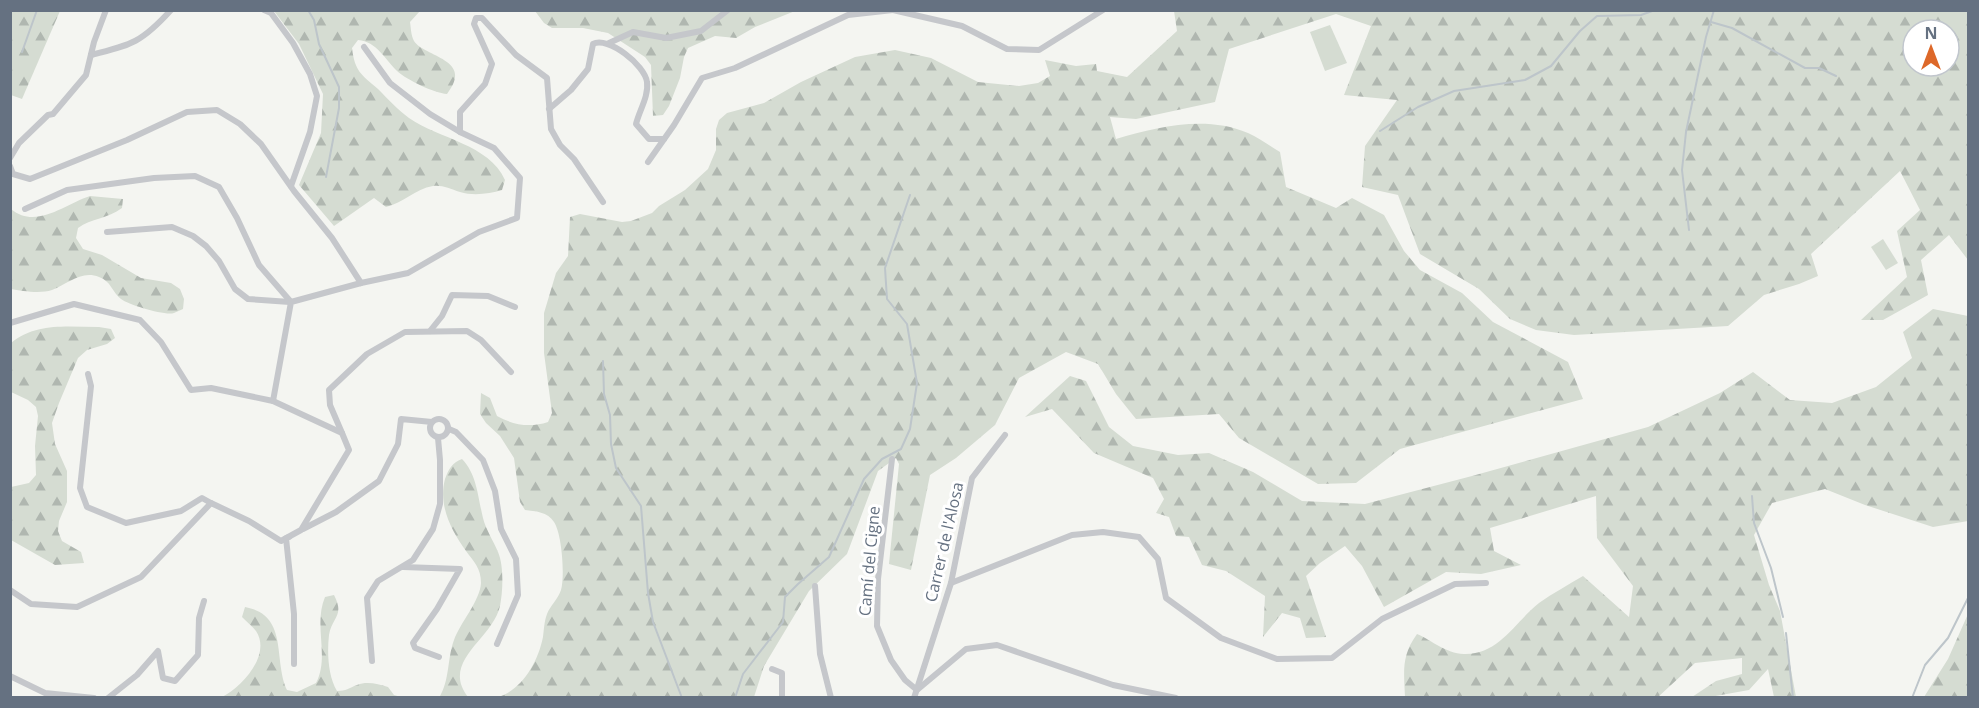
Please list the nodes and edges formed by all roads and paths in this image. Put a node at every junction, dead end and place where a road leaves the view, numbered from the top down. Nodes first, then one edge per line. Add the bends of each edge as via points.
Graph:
1 (106, 10) edge
2 (171, 10) edge
3 (264, 10) edge
4 (728, 10) edge
5 (893, 10) edge
6 (1102, 10) edge
7 (475, 18) edge
8 (609, 43) junction
9 (364, 47) dead end
10 (91, 55) junction
11 (549, 110) junction
12 (460, 132) junction
13 (664, 139) junction
14 (10, 158) edge
15 (648, 162) dead end
16 (10, 166) edge
17 (291, 186) junction
18 (603, 202) dead end
19 (25, 209) dead end
20 (107, 232) dead end
21 (361, 282) junction
22 (291, 302) junction
23 (515, 307) dead end
24 (10, 323) edge
25 (430, 331) junction
26 (510, 372) dead end
27 (88, 374) dead end
28 (273, 400) junction
29 (432, 422) junction
30 (449, 429) junction
31 (342, 433) junction
32 (1005, 435) dead end
33 (438, 438) junction
34 (892, 459) dead end
35 (211, 503) junction
36 (286, 538) junction
37 (402, 567) junction
38 (951, 583) junction
39 (1486, 583) dead end
40 (815, 586) dead end
41 (10, 590) edge
42 (204, 601) dead end
43 (497, 644) dead end
44 (439, 657) dead end
45 (372, 661) dead end
46 (294, 664) dead end
47 (772, 669) dead end
48 (10, 676) edge
49 (917, 690) junction
50 (94, 698) edge
51 (108, 698) edge
52 (782, 698) edge
53 (831, 698) edge
54 (914, 698) edge
55 (1176, 698) edge

1 - 10 street
2 - 10 street via 135,43
3 - 17 street via 271,13 293,43 310,74 316,96 310,132
4 - 8 street via 701,31 666,38 633,32
5 - 6 street via 962,26 1007,49 1039,50
5 - 13 street via 848,15 735,68 702,78
7 - 11 street via 482,18 516,55 547,78
7 - 12 street via 492,64 485,84 460,112
8 - 11 street via 593,44 588,69
8 - 13 street via 639,66 647,81 636,124 649,139
9 - 12 street via 390,83
10 - 14 street via 86,75 53,114 19,143
11 - 18 street via 551,129 560,145
12 - 21 street via 494,148 520,178 517,218 479,232 408,273
13 - 15 street
16 - 17 street via 13,174 30,179 187,112 217,110 261,144
17 - 21 street
19 - 22 street via 68,190 195,176 219,188 259,265
20 - 22 street via 172,227 207,246 236,289 248,299
21 - 22 street
22 - 28 street
23 - 25 street via 488,296 452,296
24 - 28 street via 74,304 140,320 161,342 191,390 211,388
25 - 26 street via 467,331 481,340
25 - 31 street via 405,332 367,354 329,390 330,405
27 - 35 street via 80,488 87,507 126,523 181,511 202,498
28 - 31 street
29 - 30 street via 443,419
29 - 33 street via 431,433
29 - 36 street via 401,419 398,444 379,481 336,512
30 - 33 street via 447,435
30 - 43 street via 483,460 495,491 501,529 516,559 518,595
31 - 36 street via 349,450 301,530
32 - 38 street, Carrer de l'Alosa via 972,478
33 - 37 street via 440,504 433,528 413,560
34 - 49 street, Camí del Cigne via 878,579 877,626 891,660
35 - 36 street via 281,541
35 - 41 street via 141,577 77,607 30,604
36 - 46 street via 294,614
37 - 44 street via 460,569 412,643 415,648
37 - 45 street via 378,581 367,598
38 - 39 street via 1071,535 1103,532 1139,537 1158,560 1166,598 1221,638 1277,659 1332,658 1382,619 1455,584
38 - 49 street, Carrer de l'Alosa
40 - 53 street via 820,654
42 - 51 street via 199,618 198,655 175,681 163,678 158,651 137,675
47 - 52 street via 782,673
48 - 50 street via 45,693
49 - 54 street, Carrer de l'Alosa
49 - 55 street via 966,649 998,645 1113,685

